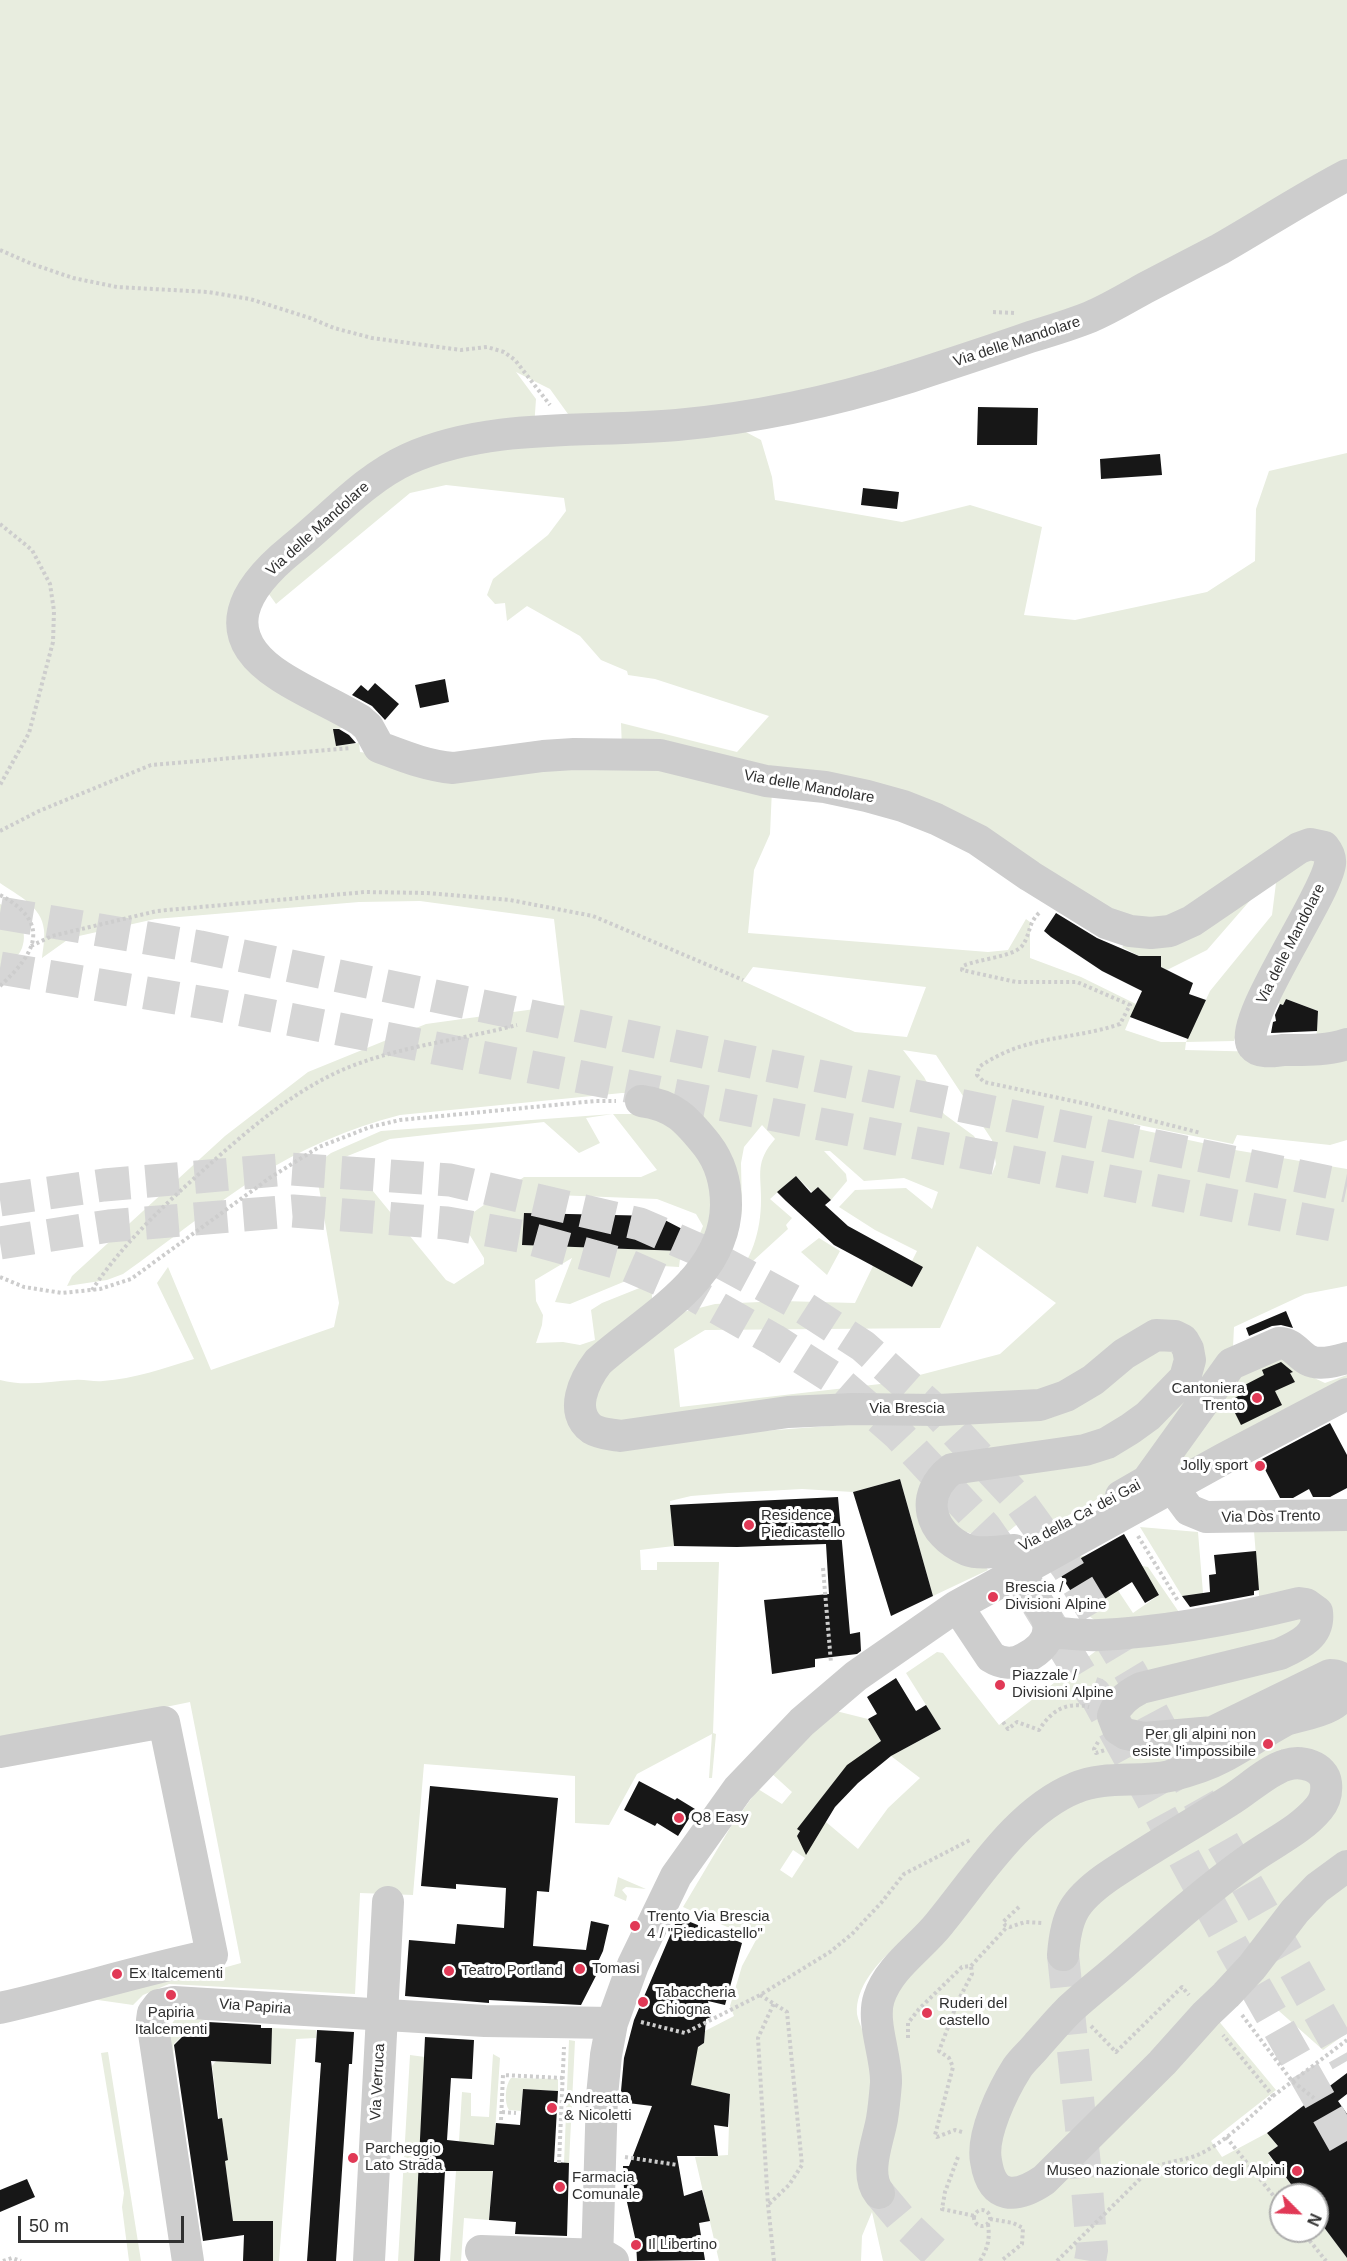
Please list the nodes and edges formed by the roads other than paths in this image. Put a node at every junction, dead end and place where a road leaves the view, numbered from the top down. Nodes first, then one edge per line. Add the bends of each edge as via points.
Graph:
1 (1347, 176) edge
2 (1347, 1044) edge
3 (641, 1101) road end
4 (1347, 1358) edge
5 (1347, 1394) edge
6 (1172, 1487) junction
7 (1347, 1515) edge
8 (1017, 1560) junction
9 (957, 1606) junction
10 (1048, 1632) junction
11 (0, 1752) edge
12 (1347, 1866) edge
13 (388, 1902) dead end
14 (1063, 1955) tunnel mouth
15 (0, 2008) edge
16 (382, 2015) junction
17 (612, 2023) junction
18 (879, 2193) tunnel mouth
19 (481, 2251) dead end
20 (602, 2259) edge
21 (188, 2261) edge
22 (369, 2261) edge

1 - 2 street, Via delle Mandolare via 1090,317 855,392 676,425 568,429 464,441 411,458 381,473 277,561 255,586 243,611 242,627 245,641 278,675 360,720 379,747 427,764 453,768 564,754 660,755 766,782 825,787 867,796 936,819 978,840 1069,902 1106,923 1130,931 1170,931 1192,921 1299,848 1317,844 1329,854 1330,863 1318,896 1256,1012 1250,1040 1259,1051
3 - 8 street, Via Brescia via 664,1105 682,1118 710,1150 723,1180 725,1220 717,1247 696,1280 598,1362 586,1378 581,1409 591,1428 620,1436 788,1412 1040,1406 1093,1380 1124,1354 1156,1335 1183,1340 1190,1360 1185,1378 1148,1416 1115,1438 1085,1450 952,1470 941,1478 935,1488 932,1511 944,1535 967,1550
4 - 8 street, Via della Ca' dei Gai via 1310,1361 1287,1343 1279,1343 1232,1364 1147,1481
5 - 6 street, Via Brescia
6 - 7 street, Via Dòs Trento via 1189,1510 1206,1517
6 - 8 street, Via Brescia
8 - 9 street, Via Brescia
8 - 10 street via 1048,1622
9 - 10 street via 997,1661 1018,1662 1028,1657 1046,1642
9 - 17 street, Via Brescia via 847,1684 802,1722 738,1789 676,1876 633,1965
10 - 18 street via 1097,1635 1198,1624 1299,1603 1313,1608 1318,1618 1312,1634 1299,1645 1280,1654 1141,1688 1114,1710 1118,1730 1135,1737 1213,1732 1330,1675 1346,1685 1343,1700 1336,1706 1290,1718 1219,1760 1168,1776 1108,1780 1076,1788 1040,1810 991,1857 939,1925 898,1966 880,1995 878,2014 885,2085 872,2174
11 - 15 street via 164,1722 212,1955
12 - 14 street via 1317,1888 1252,1967 1044,2180 1032,2188 1007,2193 991,2179 986,2165 986,2141 1018,2067 1069,2010 1172,1919 1306,1821 1326,1795 1323,1773 1297,1763 1280,1767 1088,1891 1069,1917
13 - 16 street, Via Verruca
16 - 17 street, Via Papiria
16 - 21 street, Via Papiria via 174,2002 164,2002 153,2013
16 - 22 street, Via Verruca
17 - 20 street, Via Brescia via 602,2096
19 - 20 street

